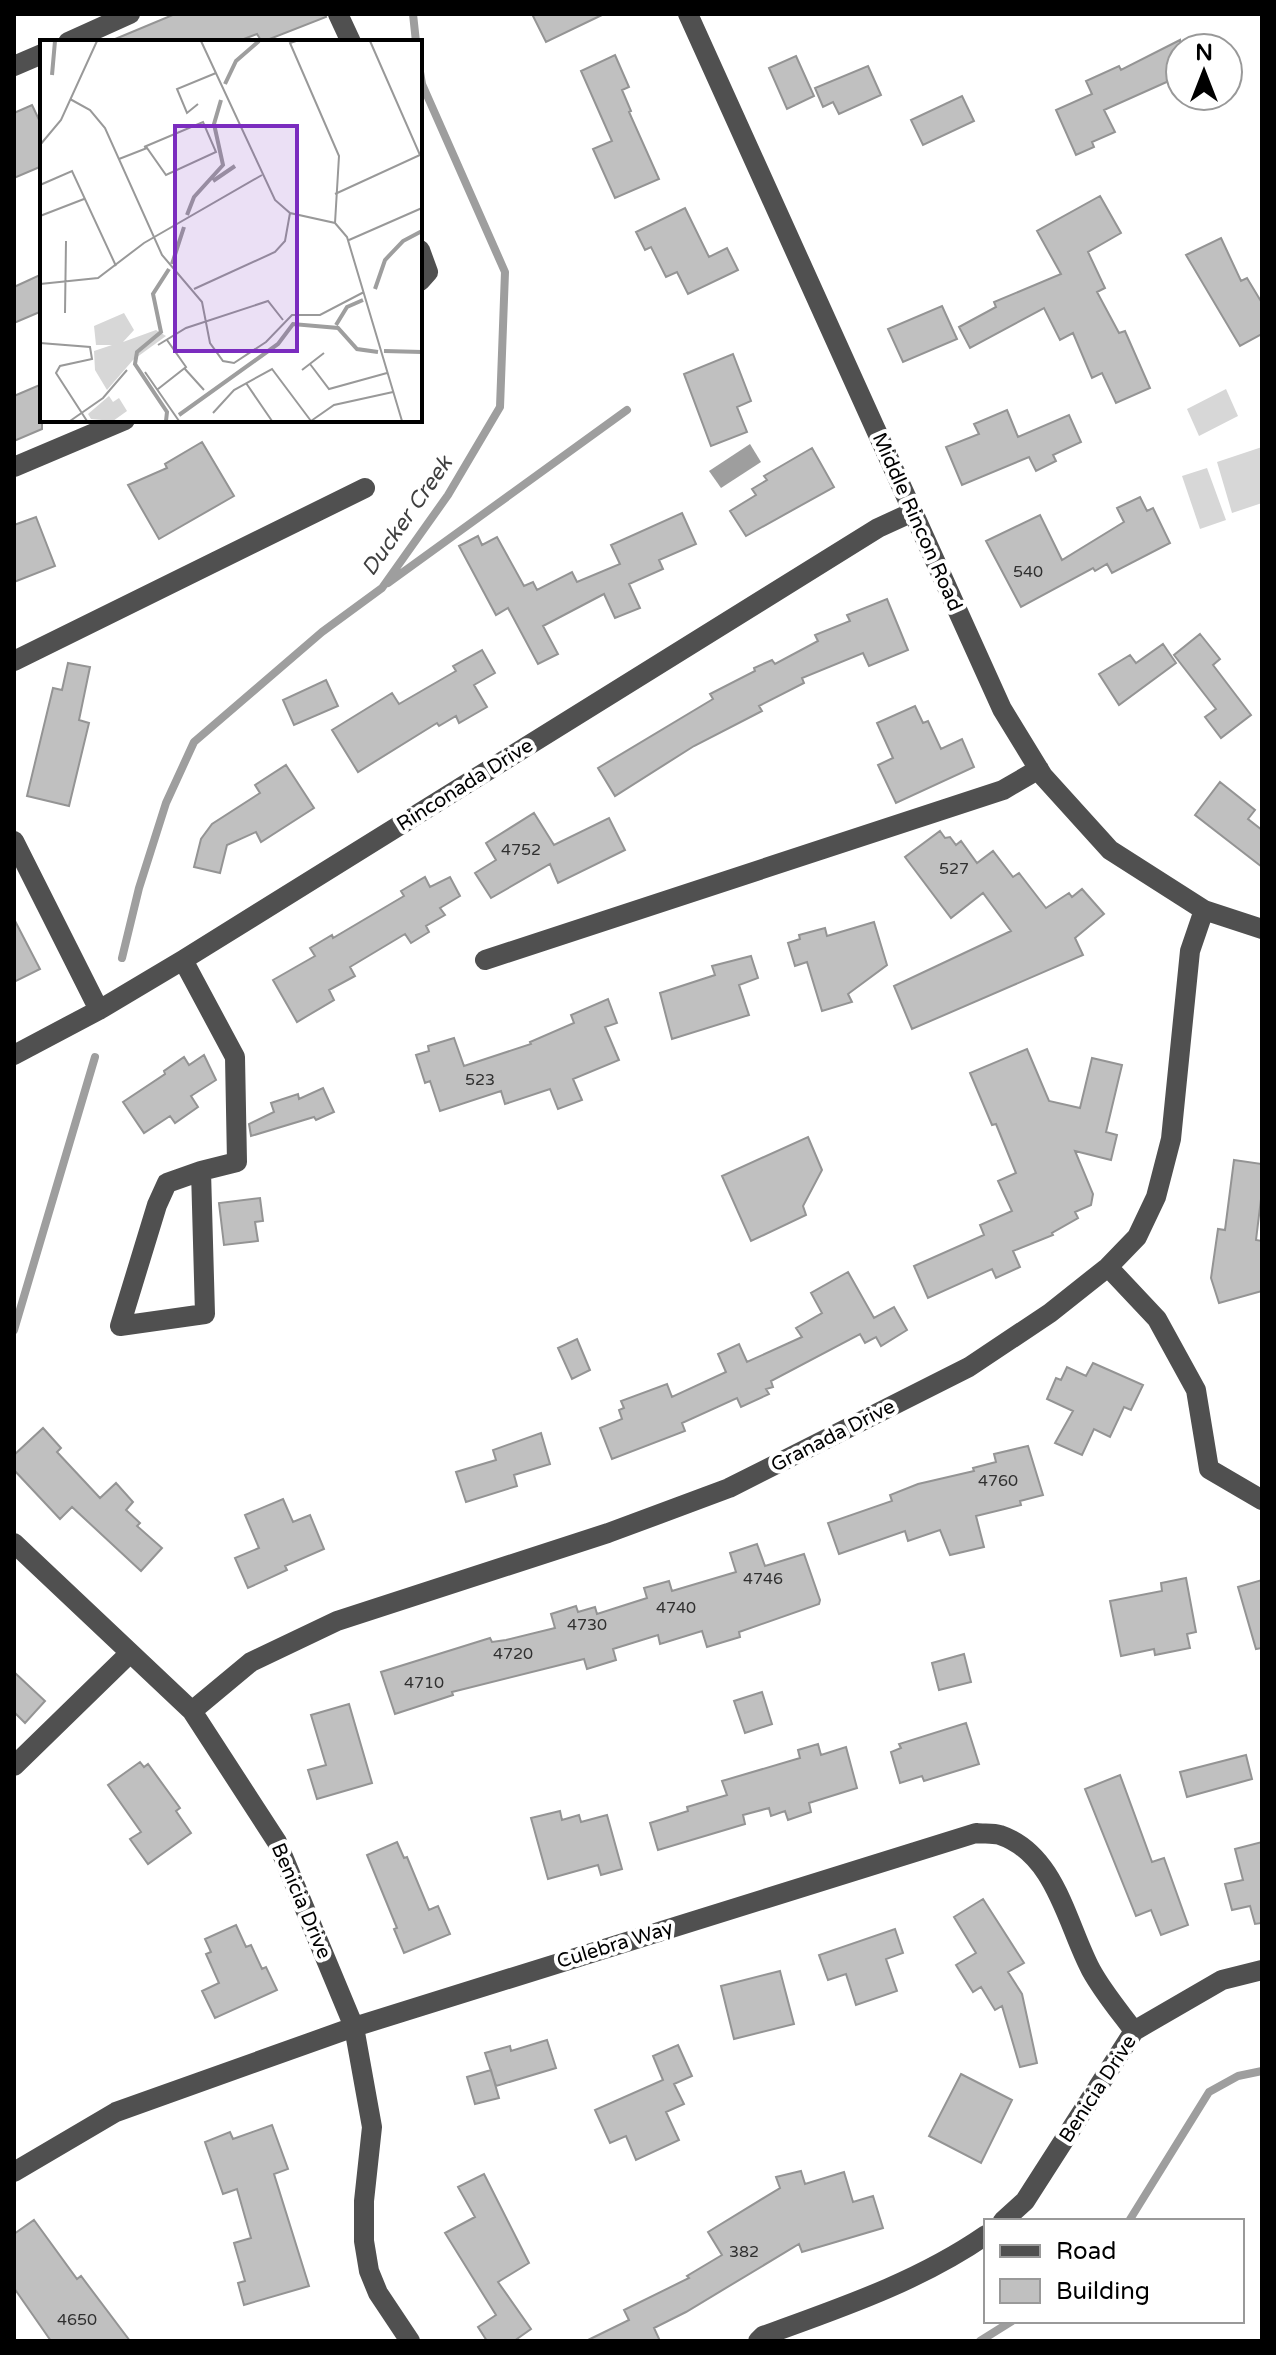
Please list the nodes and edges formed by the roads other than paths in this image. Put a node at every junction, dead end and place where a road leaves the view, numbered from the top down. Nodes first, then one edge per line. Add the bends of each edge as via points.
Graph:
1 (130, 14) edge
2 (338, 14) edge
3 (688, 14) edge
4 (72, 40) edge
5 (350, 40) edge
6 (40, 55) edge
7 (14, 66) edge
8 (422, 256) edge
9 (422, 279) edge
10 (120, 422) edge
11 (14, 467) edge
12 (365, 488) dead end
13 (913, 512) junction
14 (14, 661) edge
15 (1039, 769) junction
16 (14, 841) edge
17 (1204, 910) junction
18 (1262, 929) edge
19 (183, 960) junction
20 (485, 960) dead end
21 (99, 1010) junction
22 (14, 1055) edge
23 (201, 1171) junction
24 (1108, 1267) junction
25 (1262, 1500) edge
26 (14, 1543) edge
27 (129, 1654) junction
28 (192, 1711) junction
29 (14, 1766) edge
30 (1262, 1970) edge
31 (354, 2027) junction
32 (1134, 2031) junction
33 (14, 2172) edge
34 (1005, 2219) edge
35 (984, 2236) edge
36 (410, 2341) edge
37 (758, 2341) edge

1 - 4 street
2 - 5 street
3 - 13 street, Middle Rincon Road
6 - 7 street
8 - 9 street via 428,272
10 - 11 street
12 - 14 street
13 - 15 street, Middle Rincon Road via 1002,709
13 - 19 street, Rinconada Drive via 878,528
15 - 17 street, Middle Rincon Road via 1110,850
15 - 20 street via 1010,788
16 - 21 street
17 - 18 street, Middle Rincon Road
17 - 24 street, Granada Drive via 1190,951 1171,1139 1156,1197 1137,1237
19 - 21 street, Rinconada Drive
19 - 23 street via 235,1057 237,1162
21 - 22 street, Rinconada Drive
23 - 23 street via 205,1314 120,1326 167,1183
24 - 25 street via 1157,1319 1196,1390 1209,1469
24 - 28 street, Granada Drive via 969,1367 729,1488 337,1621 251,1662
26 - 27 street, Benicia Drive
27 - 28 street, Benicia Drive
27 - 29 street
28 - 31 street, Benicia Drive via 277,1842
30 - 32 street, Benicia Drive via 1222,1980
31 - 32 street, Culebra Way via 976,1833 1000,1835 1042,1865 1092,1971
31 - 33 street, Culebra Way via 116,2112
31 - 36 street, Benicia Drive via 372,2127 364,2201 369,2271
32 - 34 street, Benicia Drive via 1025,2201
35 - 37 street via 948,2261

